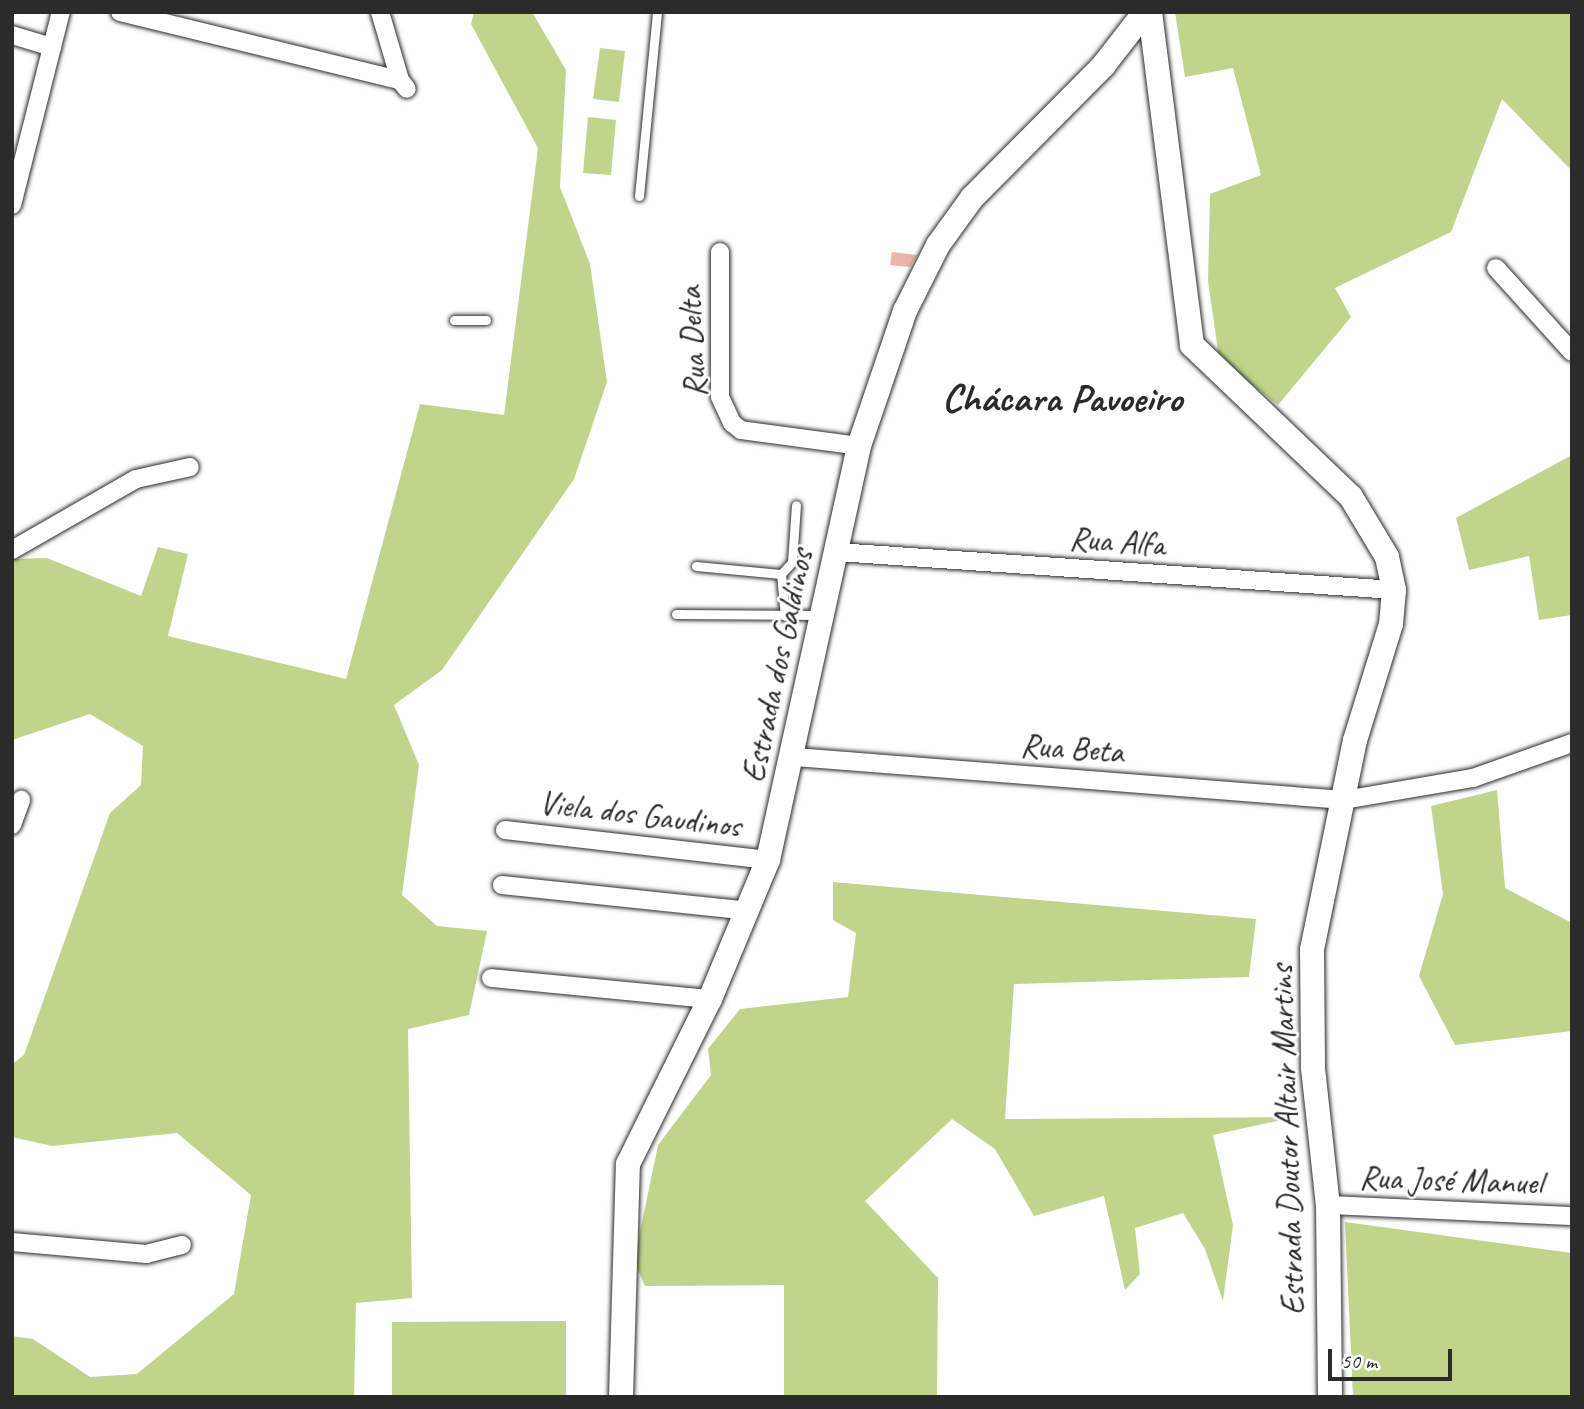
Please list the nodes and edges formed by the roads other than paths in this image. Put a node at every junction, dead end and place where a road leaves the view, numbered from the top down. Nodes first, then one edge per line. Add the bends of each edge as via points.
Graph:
1 (61, 12) edge
2 (120, 12) edge
3 (380, 12) edge
4 (657, 12) edge
5 (1147, 12) edge
6 (12, 35) edge
7 (52, 47) junction
8 (639, 196) dead end
9 (12, 205) edge
10 (720, 252) dead end
11 (1496, 268) dead end
12 (454, 320) dead end
13 (486, 320) dead end
14 (1572, 352) edge
15 (859, 446) junction
16 (190, 467) dead end
17 (796, 505) dead end
18 (12, 550) edge
19 (837, 552) junction
20 (696, 566) dead end
21 (781, 575) junction
22 (1394, 590) junction
23 (676, 614) dead end
24 (825, 615) junction
25 (785, 616) junction
26 (1572, 743) edge
27 (795, 757) junction
28 (21, 800) dead end
29 (1344, 800) junction
30 (12, 825) edge
31 (505, 830) dead end
32 (768, 860) junction
33 (502, 886) dead end
34 (748, 911) junction
35 (491, 978) dead end
36 (710, 999) junction
37 (1328, 1205) junction
38 (1572, 1216) edge
39 (12, 1242) edge
40 (182, 1245) dead end
41 (621, 1397) edge
42 (1330, 1397) edge

1 - 7 street
2 - 3 street via 403,85
4 - 8 lane
5 - 15 street, Estrada dos Galdinos via 1103,66 995,173 938,245 905,312
5 - 22 street, Estrada Doutor Altair Martins via 1192,345 1351,497 1387,557
6 - 7 street
7 - 9 street
10 - 15 street, Rua Delta via 720,397 732,423 741,430
11 - 14 street
12 - 13 lane
15 - 19 street, Estrada dos Galdinos
16 - 18 street via 136,479
17 - 21 lane via 792,562
19 - 22 street, Rua Alfa
19 - 24 street, Estrada dos Galdinos
20 - 21 lane
21 - 25 lane
22 - 29 street, Estrada Doutor Altair Martins via 1391,624
23 - 25 lane
24 - 25 lane
24 - 27 street, Estrada dos Galdinos
26 - 29 street, Rua Beta via 1473,778
27 - 29 street, Rua Beta
27 - 32 street, Estrada dos Galdinos
28 - 30 street
29 - 37 street, Estrada Doutor Altair Martins via 1312,950 1313,1068
31 - 32 street, Viela dos Gaudinos
32 - 34 street, Estrada dos Galdinos
33 - 34 street
34 - 36 street, Estrada dos Galdinos
35 - 36 street
36 - 41 street, Estrada dos Galdinos via 628,1164
37 - 38 street, Rua José Manuel
37 - 42 street, Estrada Doutor Altair Martins
39 - 40 street via 146,1254

